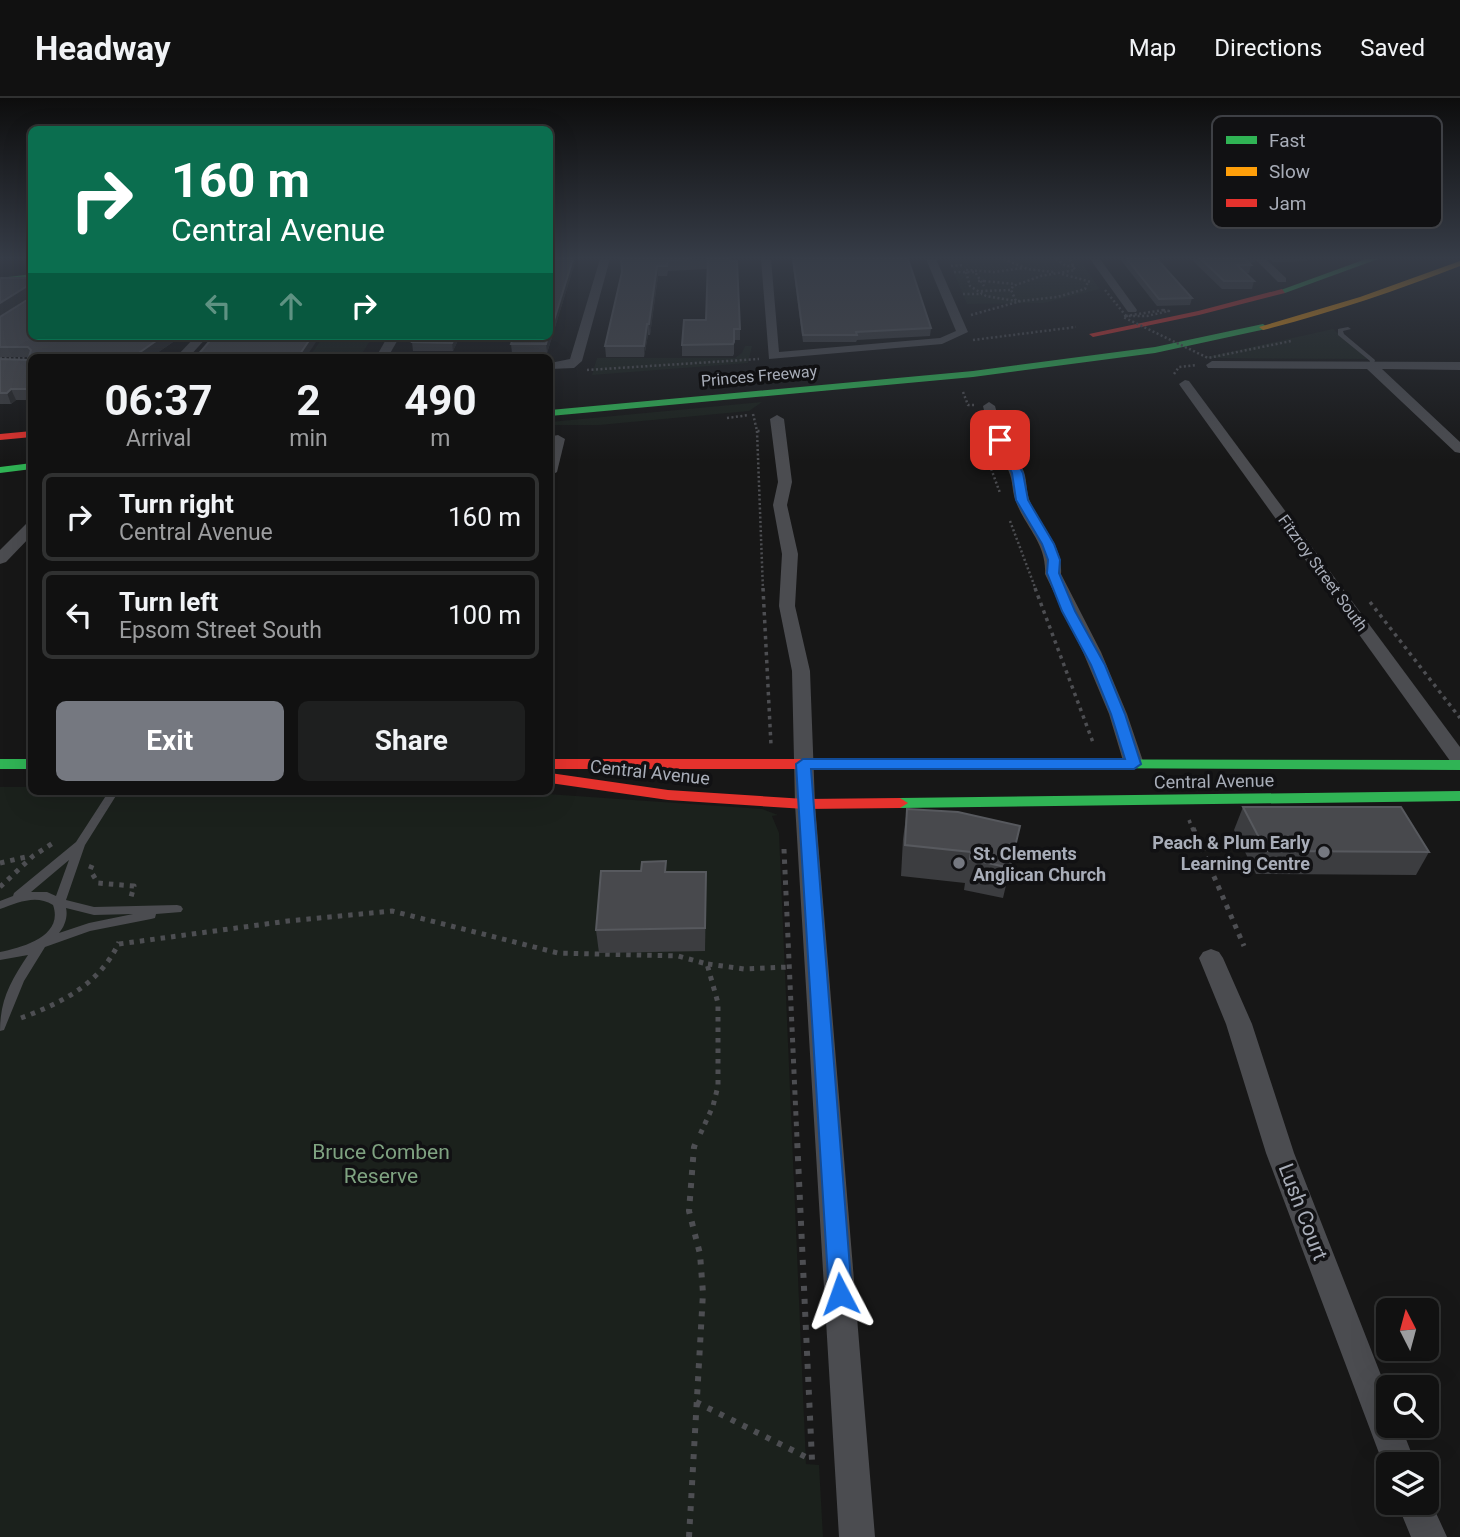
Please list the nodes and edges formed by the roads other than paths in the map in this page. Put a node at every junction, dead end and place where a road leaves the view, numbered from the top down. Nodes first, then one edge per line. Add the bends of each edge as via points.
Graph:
1 (585, 326) edge
2 (767, 326) edge
3 (960, 326) edge
4 (1127, 326) edge
5 (1179, 326) edge
6 (1266, 326) edge
7 (1348, 329) dead end
8 (1074, 338) dead end
9 (198, 340) edge
10 (1018, 352) dead end
11 (185, 354) edge
12 (955, 354) dead end
13 (903, 361) dead end
14 (1212, 365) dead end
15 (553, 366) edge
16 (1371, 366) junction
17 (1460, 366) edge
18 (1185, 384) dead end
19 (989, 406) dead end
20 (553, 413) edge
21 (777, 419) dead end
22 (28, 434) edge
23 (0, 437) edge
24 (558, 439) dead end
25 (28, 441) edge
26 (0, 444) edge
27 (1460, 449) edge
28 (28, 460) edge
29 (553, 460) edge
30 (0, 463) edge
31 (28, 466) edge
32 (0, 470) edge
33 (28, 530) edge
34 (0, 559) edge
35 (1460, 763) edge
36 (0, 764) edge
37 (28, 764) edge
38 (553, 764) edge
39 (803, 764) junction
40 (1134, 764) junction
41 (553, 778) edge
42 (111, 795) edge
43 (1460, 796) edge
44 (805, 804) junction
45 (80, 845) junction
46 (15, 899) junction
47 (59, 902) junction
48 (0, 905) edge
49 (41, 944) junction
50 (0, 956) edge
51 (1211, 958) dead end
52 (0, 1026) edge
53 (1394, 1452) edge
54 (1419, 1515) edge
55 (857, 1537) edge
56 (1429, 1537) edge

1 - 15 street via 576,361
2 - 3 street via 768,357 942,341 962,332
4 - 8 main road
5 - 10 main road
6 - 20 main road, Princes Freeway via 1183,345 1064,363
7 - 16 lane via 1340,330 1341,335 1373,361
9 - 11 street
12 - 13 main road
14 - 16 street
16 - 17 street
16 - 27 street
18 - 35 street, Fitzroy Street South
19 - 40 street via 994,429 1017,473 1022,500 1048,544 1053,573 1098,665
21 - 39 street via 785,482 780,505 790,554 788,606 801,671
22 - 23 main road
24 - 29 street
25 - 26 main road
28 - 30 main road
31 - 32 main road
33 - 34 street
35 - 40 main road, Central Avenue
36 - 37 main road
38 - 39 main road, Central Avenue
39 - 40 main road, Central Avenue
39 - 44 street
41 - 44 main road, Central Avenue via 668,795
42 - 45 lane
43 - 44 main road, Central Avenue
44 - 55 street
45 - 46 lane
45 - 47 lane
46 - 47 lane via 41,895
46 - 48 lane
47 - 49 lane via 63,909 59,926
47 - 49 lane via 94,911 177,909 89,927
49 - 50 lane
49 - 52 lane via 18,980
51 - 53 street, Lush Court
54 - 56 street

